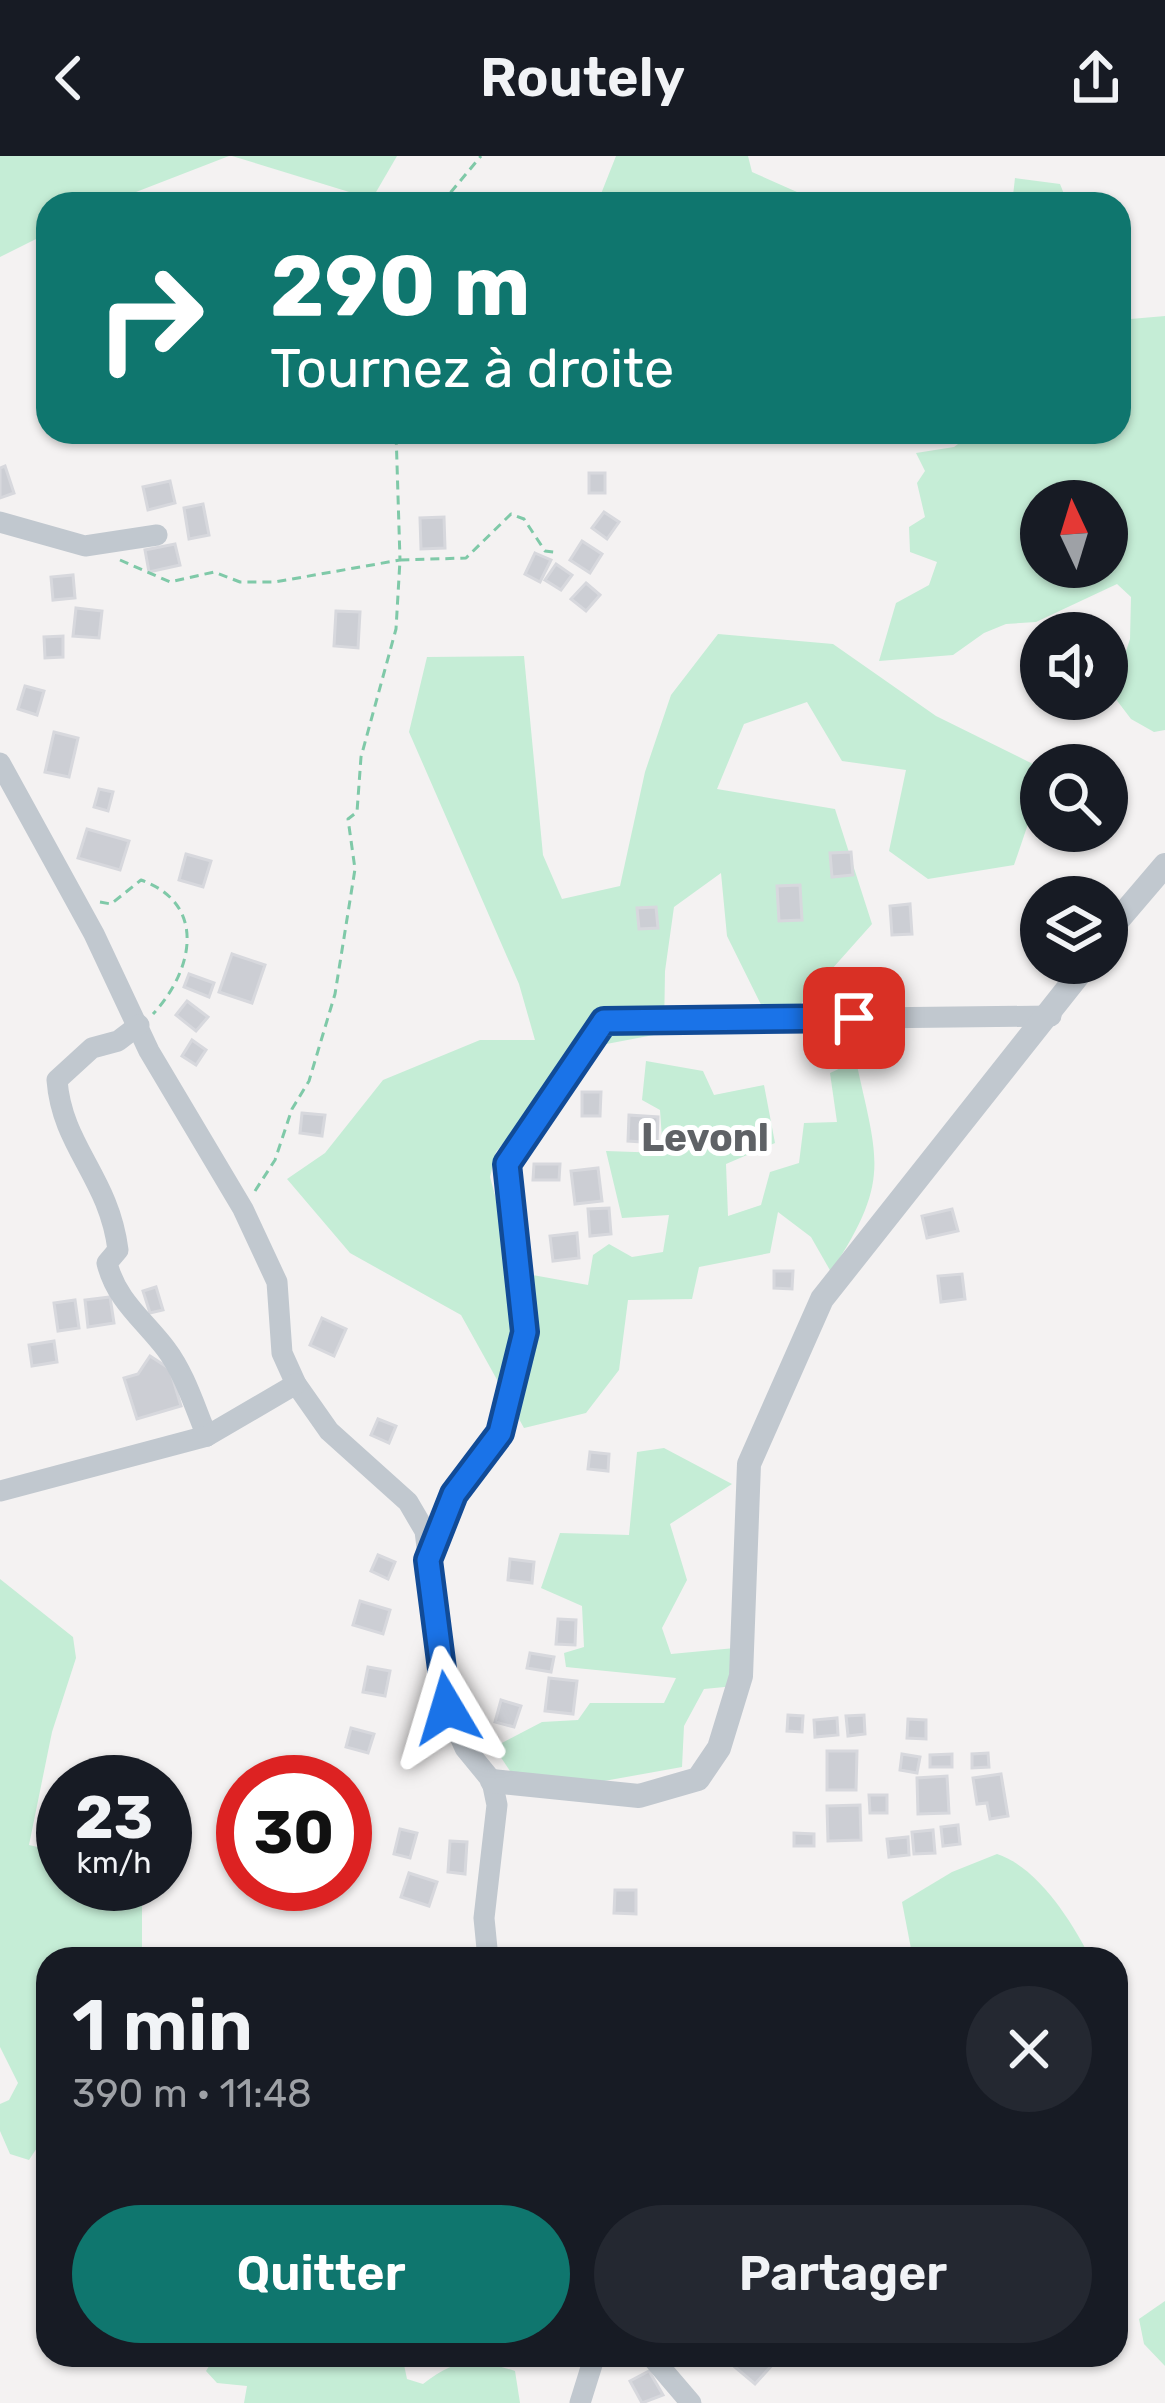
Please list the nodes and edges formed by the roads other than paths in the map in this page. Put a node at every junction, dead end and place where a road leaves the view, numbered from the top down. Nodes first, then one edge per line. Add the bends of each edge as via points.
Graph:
1 (0, 522) edge
2 (157, 535) dead end
3 (0, 763) edge
4 (1165, 866) edge
5 (1128, 908) edge
6 (1073, 984) edge
7 (1051, 1016) junction
8 (139, 1025) junction
9 (296, 1384) junction
10 (208, 1436) junction
11 (0, 1490) edge
12 (428, 1560) junction
13 (492, 1780) junction
14 (487, 1947) edge
15 (591, 2367) edge
16 (660, 2367) edge
17 (580, 2403) edge
18 (691, 2403) edge

1 - 2 street via 86,545
3 - 8 street
4 - 5 street
6 - 7 street
7 - 12 street via 604,1021 507,1164 525,1332 500,1433 454,1494
7 - 13 street via 822,1299 749,1464 741,1676 719,1748 698,1779 639,1796
8 - 9 street via 277,1282 282,1353
8 - 10 street via 92,1048 58,1080 59,1100 64,1124 113,1210 112,1282 167,1350
9 - 10 street
9 - 12 street via 329,1431 408,1502 425,1531
10 - 11 street
12 - 13 street via 447,1708
13 - 14 street via 497,1823
15 - 17 street
16 - 18 street

